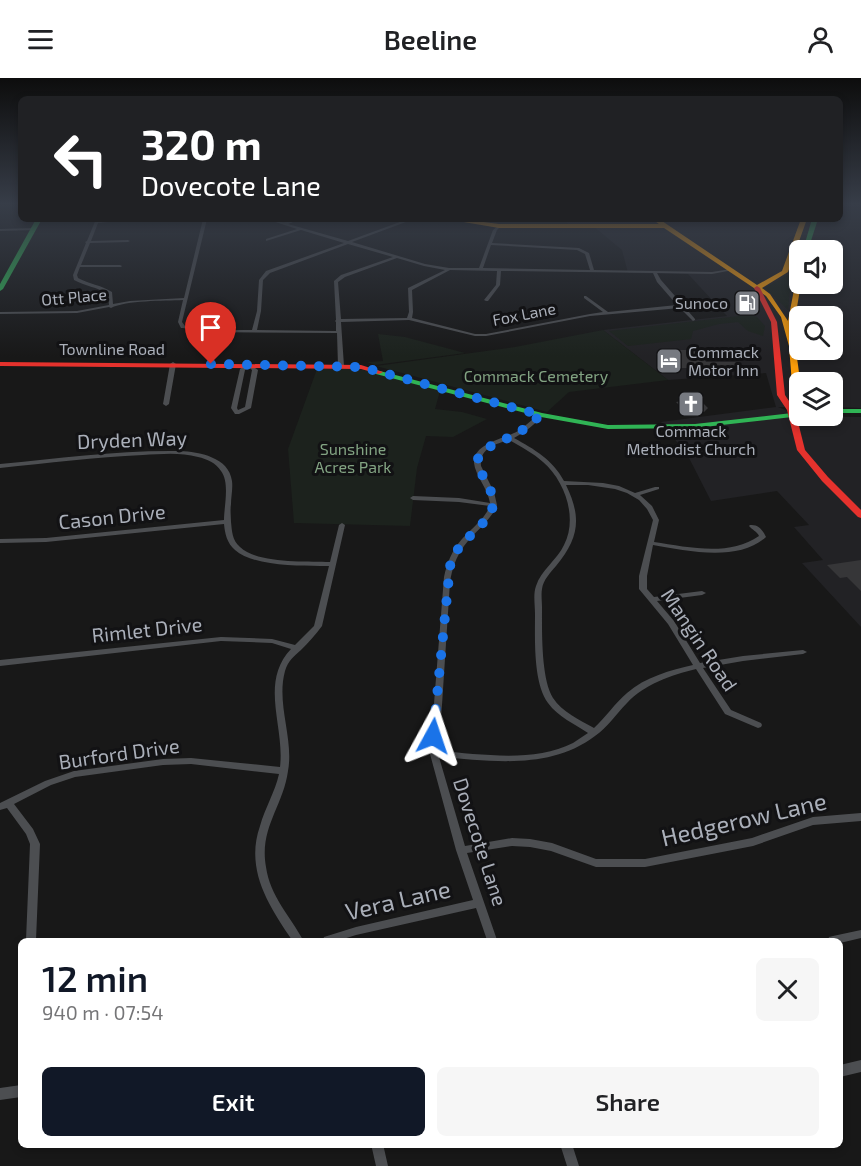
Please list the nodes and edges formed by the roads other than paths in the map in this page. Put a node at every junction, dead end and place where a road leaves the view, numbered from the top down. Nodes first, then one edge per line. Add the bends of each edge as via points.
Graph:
1 (19, 255) edge
2 (83, 255) edge
3 (196, 255) edge
4 (314, 255) edge
5 (389, 255) edge
6 (486, 255) edge
7 (588, 255) edge
8 (708, 255) edge
9 (792, 255) edge
10 (396, 257) junction
11 (79, 266) junction
12 (120, 266) dead end
13 (449, 270) junction
14 (480, 270) junction
15 (731, 270) junction
16 (500, 271) junction
17 (593, 272) junction
18 (654, 272) junction
19 (744, 279) junction
20 (774, 281) junction
21 (0, 288) edge
22 (757, 288) junction
23 (586, 297) dead end
24 (185, 299) junction
25 (486, 300) dead end
26 (681, 306) junction
27 (111, 307) junction
28 (770, 311) junction
29 (0, 313) edge
30 (607, 313) junction
31 (409, 319) junction
32 (693, 320) dead end
33 (337, 321) junction
34 (254, 331) junction
35 (338, 332) junction
36 (789, 335) edge
37 (789, 338) edge
38 (778, 351) junction
39 (789, 357) edge
40 (789, 357) edge
41 (0, 364) edge
42 (173, 364) junction
43 (249, 365) junction
44 (340, 366) junction
45 (166, 404) dead end
46 (789, 405) edge
47 (789, 413) edge
48 (843, 413) edge
49 (861, 413) edge
50 (541, 415) junction
51 (795, 426) edge
52 (510, 438) junction
53 (0, 466) edge
54 (562, 483) junction
55 (657, 488) dead end
56 (635, 495) junction
57 (413, 498) dead end
58 (494, 505) junction
59 (861, 515) edge
60 (228, 522) junction
61 (342, 525) dead end
62 (752, 526) dead end
63 (0, 541) edge
64 (651, 543) junction
65 (332, 564) junction
66 (702, 593) dead end
67 (651, 600) junction
68 (298, 648) junction
69 (803, 652) dead end
70 (0, 663) edge
71 (698, 667) junction
72 (758, 725) dead end
73 (595, 733) junction
74 (434, 754) junction
75 (284, 771) junction
76 (4, 805) edge
77 (861, 817) edge
78 (461, 850) junction
79 (479, 903) junction
80 (861, 934) edge
81 (31, 938) edge
82 (297, 938) edge
83 (334, 938) edge
84 (491, 938) edge
85 (842, 938) edge
86 (861, 1066) edge
87 (843, 1070) edge
88 (18, 1091) edge
89 (0, 1094) edge
90 (378, 1148) edge
91 (567, 1148) edge
92 (382, 1166) edge
93 (573, 1166) edge

1 - 21 main road
2 - 11 street
3 - 24 street
4 - 34 street via 268,272 261,280
5 - 10 street
6 - 14 street
7 - 17 street
8 - 15 main road
9 - 20 main road via 789,265
10 - 13 street
10 - 33 street via 336,282
11 - 12 street
11 - 27 street via 76,279 110,293
13 - 14 street
13 - 31 street via 410,289
14 - 16 street
15 - 18 street
15 - 19 main road
16 - 17 street
16 - 25 street via 497,289
17 - 18 street
18 - 26 street
19 - 20 main road
19 - 22 main road
20 - 22 main road
22 - 28 main road
22 - 36 main road via 780,309
23 - 30 street
24 - 27 street, Ott Place
24 - 34 street via 180,322 183,327
26 - 30 street, Fox Lane
26 - 32 street
27 - 29 street, Ott Place via 77,312
28 - 37 main road via 781,323 784,339
28 - 38 main road
30 - 31 street, Fox Lane via 486,335
31 - 33 street, Fox Lane
33 - 35 street
34 - 35 street
35 - 44 street
38 - 39 main road
38 - 40 main road
38 - 46 main road via 781,395
41 - 42 main road, Townline Road
42 - 43 main road, Townline Road
42 - 45 street
43 - 43 street via 243,369 234,408 237,413 248,408 255,370
43 - 44 main road, Townline Road
44 - 50 main road, Townline Road via 378,370
47 - 50 main road, Townline Road via 722,417 676,426 608,427
48 - 49 main road
50 - 52 street
51 - 59 main road via 803,454
52 - 54 street via 546,462
52 - 58 street via 485,449 477,460 491,488
53 - 60 street, Dryden Way via 120,454 200,455 226,472
54 - 56 street via 608,486
54 - 73 street via 573,534 538,589 543,683 549,699
55 - 56 street
56 - 64 street, Mangin Road via 653,513 655,530
57 - 58 street
58 - 74 street, Dovecote Lane via 486,520 459,547 450,566
60 - 63 street, Cason Drive
60 - 65 street, Dryden Way via 231,542 244,554 280,562
61 - 65 street
62 - 64 street via 763,537 750,545 730,549 699,550
64 - 67 street, Mangin Road via 643,576 643,589
65 - 68 street via 318,626
66 - 67 street
67 - 71 street, Mangin Road via 671,623
68 - 70 street, Rimlet Drive via 272,641 221,639
68 - 75 street via 281,670 279,683
69 - 71 street
71 - 72 street, Mangin Road via 728,712
71 - 73 street via 635,689
73 - 74 street via 560,754 536,758
74 - 78 street, Dovecote Lane
75 - 76 street, Burford Drive via 191,761 163,762 74,774
75 - 82 street via 259,850 267,891
76 - 81 street via 30,832 35,844
77 - 78 street, Hedgerow Lane via 813,821 753,842 645,864 596,863 530,843
78 - 79 street, Dovecote Lane
79 - 83 street, Vera Lane
79 - 84 street, Dovecote Lane
80 - 85 street
86 - 87 street
88 - 89 street
90 - 92 street
91 - 93 street

